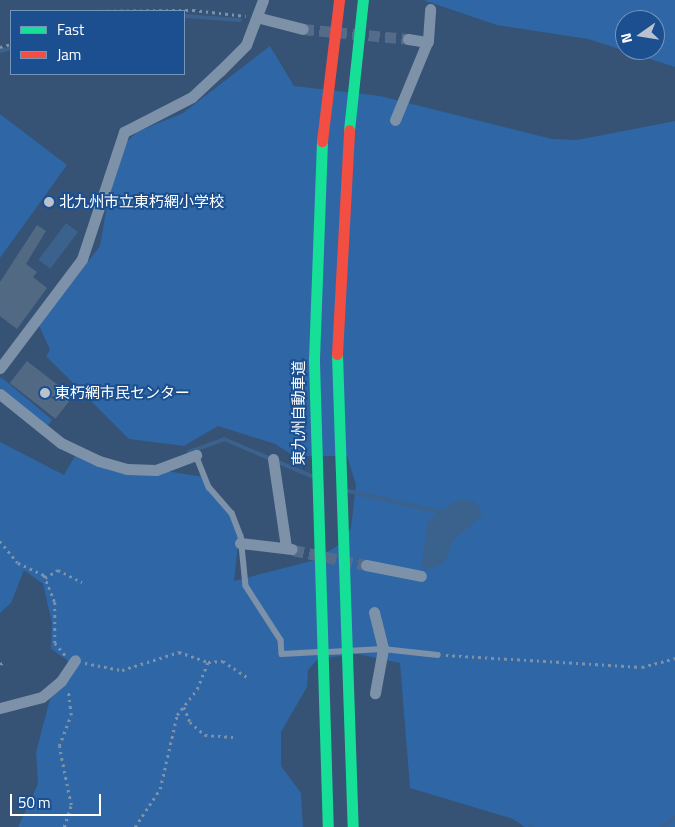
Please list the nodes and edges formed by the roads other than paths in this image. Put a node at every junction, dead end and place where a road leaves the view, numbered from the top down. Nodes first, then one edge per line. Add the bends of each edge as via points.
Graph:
1 (263, 0) edge
2 (339, 0) edge
3 (363, 0) edge
4 (430, 9) dead end
5 (260, 18) junction
6 (303, 28) tunnel mouth
7 (408, 39) tunnel mouth
8 (428, 42) junction
9 (395, 120) dead end
10 (0, 368) edge
11 (0, 394) edge
12 (196, 455) joint
13 (273, 459) dead end
14 (240, 542) junction
15 (366, 565) tunnel mouth
16 (421, 576) dead end
17 (374, 612) dead end
18 (380, 649) junction
19 (438, 655) road end
20 (75, 660) road end
21 (375, 693) dead end
22 (0, 708) edge
23 (328, 827) edge
24 (353, 827) edge

1 - 5 street
2 - 23 highway, 東九州自動車道 via 326,98 316,227 314,362
3 - 24 highway via 345,176 337,357
4 - 8 street
5 - 6 street
5 - 10 street via 246,45 192,97 124,132 82,259
7 - 8 street
8 - 9 street
11 - 12 street via 61,443 99,461 127,469 156,470
12 - 14 lane via 209,487 232,513
13 - 14 street via 289,548
14 - 18 lane via 246,586 281,640 282,654
15 - 16 street
17 - 18 street
18 - 19 lane
18 - 21 street
20 - 22 street via 68,672 42,697

